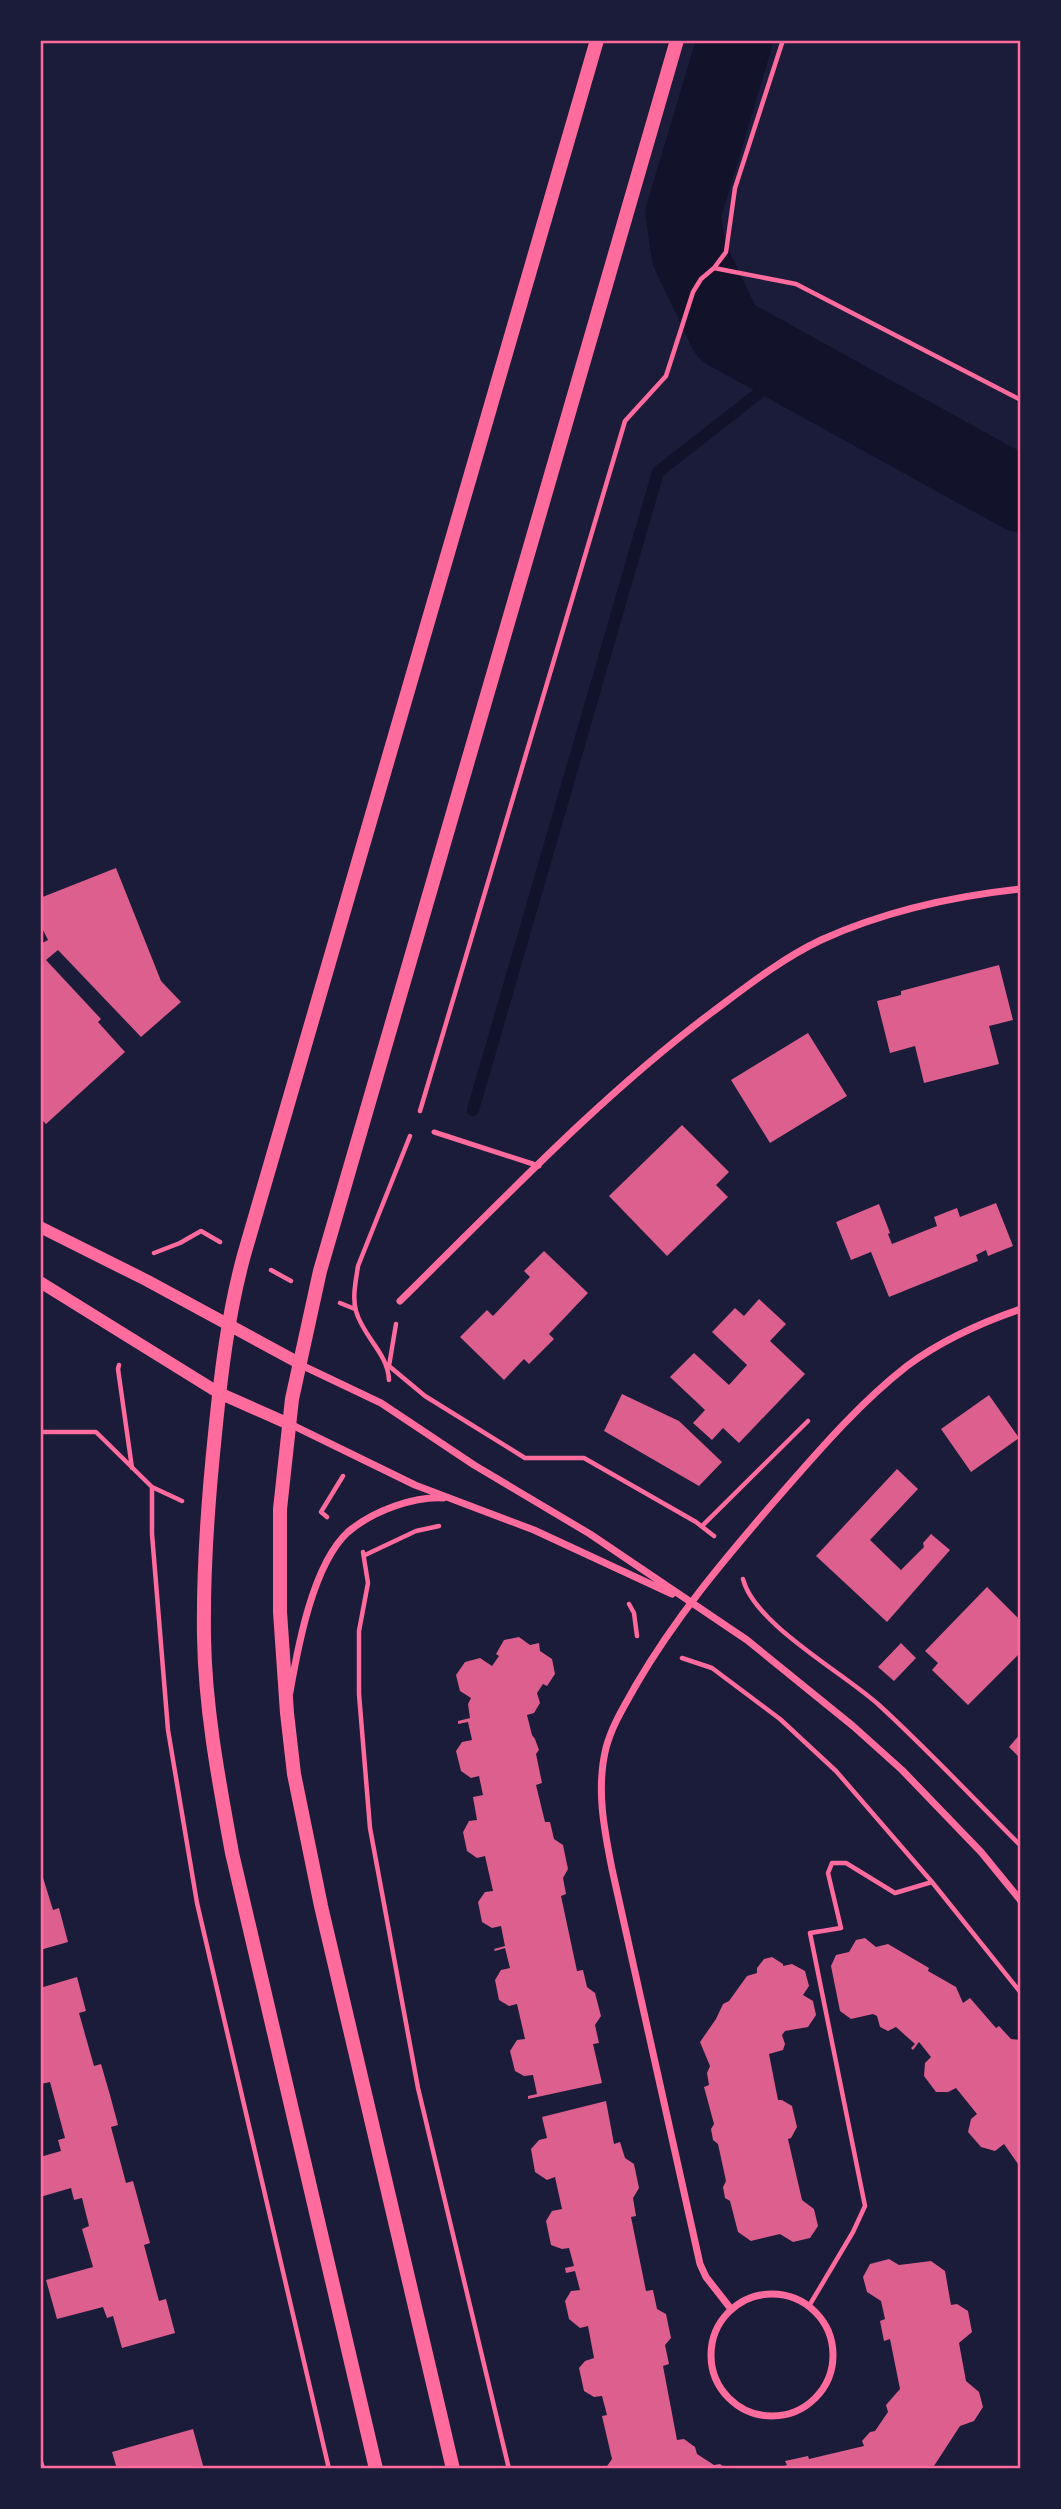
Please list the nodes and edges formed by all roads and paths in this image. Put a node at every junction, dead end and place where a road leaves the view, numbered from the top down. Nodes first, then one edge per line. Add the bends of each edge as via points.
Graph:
1 (597, 40) edge
2 (677, 40) edge
3 (783, 40) edge
4 (714, 268) junction
5 (1021, 400) edge
6 (1021, 889) edge
7 (418, 1118) dead end
8 (414, 1126) dead end
9 (434, 1132) dead end
10 (538, 1166) junction
11 (40, 1227) edge
12 (40, 1282) edge
13 (400, 1301) joint
14 (1021, 1309) edge
15 (405, 1320) dead end
16 (229, 1324) junction
17 (395, 1329) junction
18 (299, 1363) junction
19 (388, 1366) junction
20 (219, 1393) junction
21 (380, 1403) junction
22 (289, 1424) junction
23 (40, 1432) edge
24 (354, 1457) junction
25 (152, 1487) junction
26 (453, 1499) junction
27 (209, 1505) junction
28 (280, 1509) junction
29 (321, 1512) junction
30 (448, 1524) dead end
31 (347, 1533) junction
32 (365, 1555) junction
33 (623, 1594) dead end
34 (690, 1602) junction
35 (659, 1647) junction
36 (286, 1713) junction
37 (932, 1882) junction
38 (1021, 1901) edge
39 (1021, 1993) edge
40 (809, 2305) junction
41 (731, 2309) junction
42 (40, 2463) edge
43 (42, 2469) edge
44 (329, 2469) edge
45 (376, 2469) edge
46 (453, 2469) edge
47 (509, 2469) edge

1 - 16 main road via 244,1255
2 - 18 main road via 338,1203
3 - 4 path via 735,188 726,252
4 - 5 path via 796,284
4 - 7 path via 694,292 666,376 625,421
6 - 10 street via 911,909 822,940 783,961 681,1035
8 - 19 path via 358,1266 355,1287 355,1309
9 - 10 lane
10 - 13 street
11 - 16 street
12 - 20 street
13 - 17 path
14 - 34 street via 976,1325 906,1366 810,1461
15 - 17 path
16 - 18 street
16 - 20 main road
17 - 19 path
18 - 21 street
18 - 22 main road
19 - 21 path via 389,1385
20 - 22 street
20 - 27 main road
21 - 34 street
22 - 24 street
22 - 28 main road
23 - 25 path via 96,1432
24 - 26 street
24 - 29 path
25 - 27 path via 185,1502
25 - 44 path via 168,1730 197,1903
26 - 31 street via 437,1497 402,1504 369,1517
26 - 34 street via 534,1530
27 - 45 main road via 204,1638 217,1774
28 - 29 path
28 - 36 main road
29 - 31 path
30 - 32 path via 416,1531
31 - 32 path
31 - 36 street via 326,1561 300,1637
32 - 47 path via 368,1583 359,1631 359,1694 370,1828 418,2088
33 - 35 path via 634,1613 638,1637
34 - 35 street
34 - 38 street via 747,1640 902,1770
35 - 37 path via 712,1668 780,1719 836,1771
35 - 41 street via 610,1738 603,1766 602,1812 697,2253 706,2277
36 - 46 main road via 293,1774 321,1906
37 - 39 path
37 - 40 path via 895,1893 846,1863 832,1863 828,1873 841,1928 810,1933 864,2206
40 - 41 street via 788,2296 765,2294
40 - 41 street via 831,2337 832,2367 813,2400 779,2415 742,2408 716,2379 711,2357 714,2334
42 - 43 street

